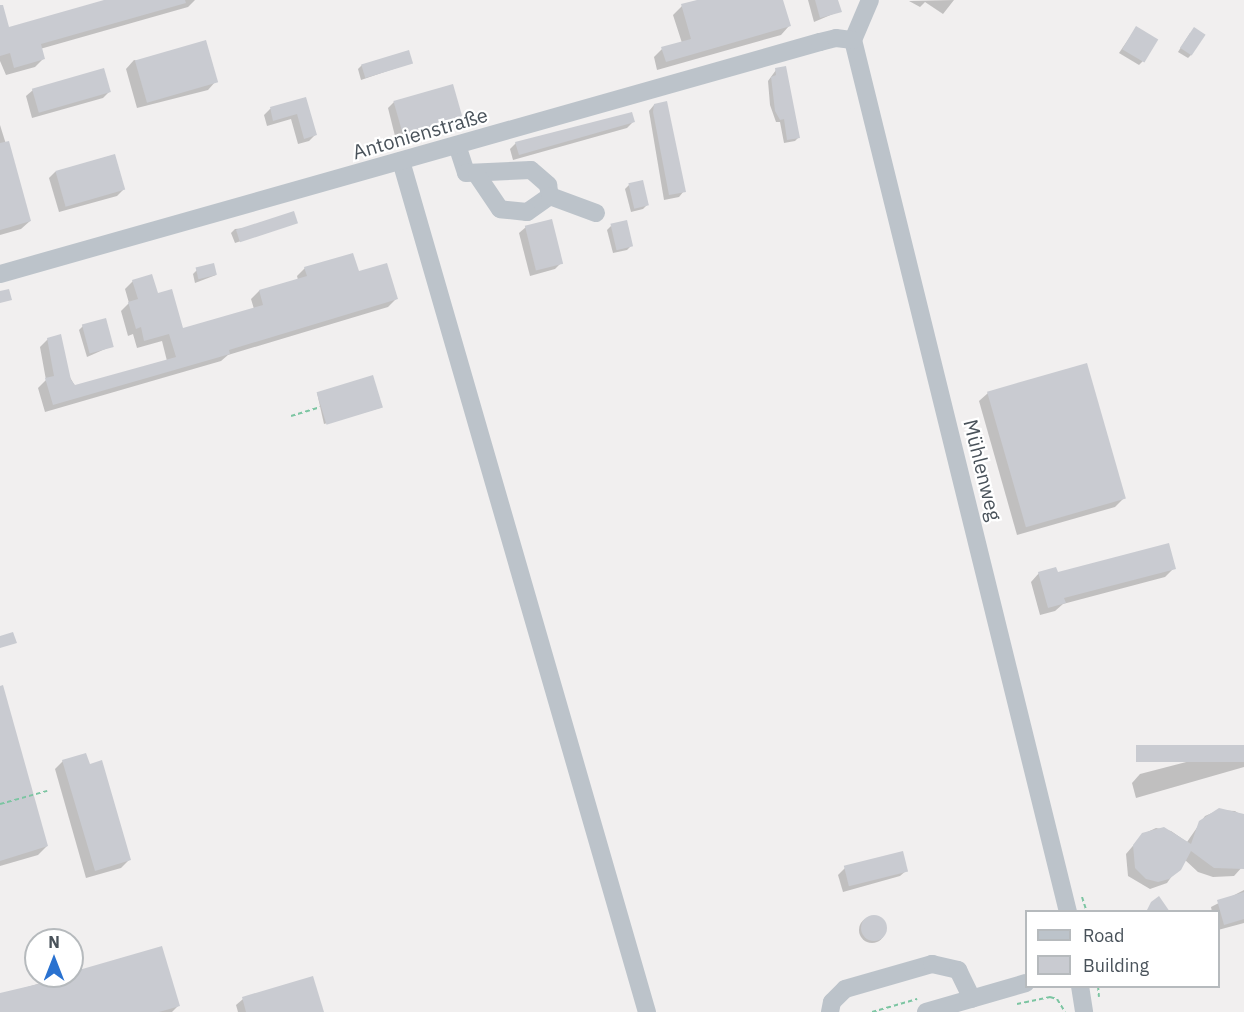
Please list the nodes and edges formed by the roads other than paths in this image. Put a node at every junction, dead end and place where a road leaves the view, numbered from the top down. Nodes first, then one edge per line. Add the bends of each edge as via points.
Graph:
1 (870, 0) edge
2 (853, 40) junction
3 (457, 146) junction
4 (401, 161) junction
5 (477, 175) junction
6 (550, 196) junction
7 (596, 213) dead end
8 (0, 274) edge
9 (1068, 910) edge
10 (1025, 983) edge
11 (1080, 988) edge
12 (972, 999) junction
13 (647, 1012) edge
14 (830, 1012) edge
15 (926, 1012) edge
16 (1084, 1012) edge

1 - 2 street
2 - 3 street, Antonienstraße via 836,38 820,42
2 - 9 street, Mühlenweg
3 - 4 street, Antonienstraße
3 - 5 street via 466,173
4 - 8 street, Antonienstraße
4 - 13 street
5 - 6 street via 531,170 548,185
5 - 6 street via 500,209 528,212
6 - 7 street
10 - 12 street
11 - 16 street
12 - 14 street via 958,970 932,964 845,988 832,1002
12 - 15 street

